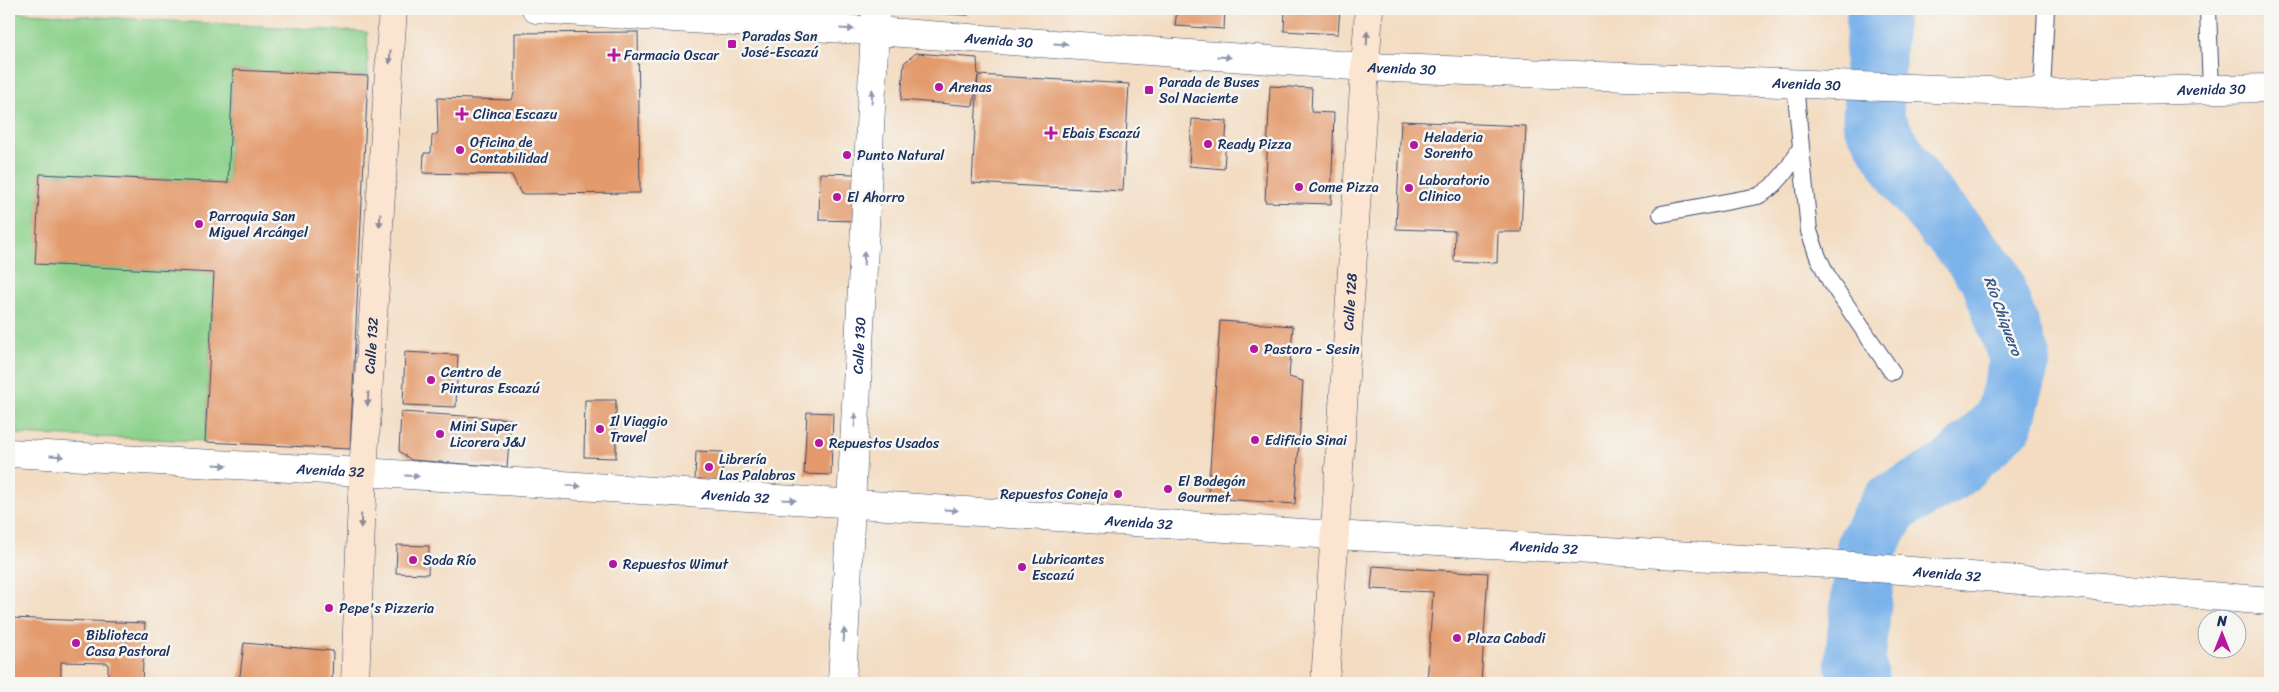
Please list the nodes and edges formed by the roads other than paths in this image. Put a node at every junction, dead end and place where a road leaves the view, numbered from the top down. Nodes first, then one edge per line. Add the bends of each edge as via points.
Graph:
1 (393, 9) edge
2 (536, 9) edge
3 (1368, 9) edge
4 (2046, 9) edge
5 (2208, 9) edge
6 (876, 20) edge
7 (1366, 67) junction
8 (1795, 84) junction
9 (2270, 88) edge
10 (2211, 90) junction
11 (2042, 93) junction
12 (1801, 147) junction
13 (1660, 214) dead end
14 (1892, 372) dead end
15 (9, 454) edge
16 (364, 472) junction
17 (851, 504) junction
18 (1334, 535) junction
19 (2270, 601) edge
20 (355, 683) edge
21 (842, 683) edge
22 (1325, 683) edge

1 -> 16 main road, Calle 132
2 -> 6 street, Avenida 30
7 -> 3 main road, Calle 128
4 - 11 lane
5 - 10 lane
6 -> 7 street, Avenida 30
17 -> 6 street, Calle 130
7 - 8 street, Avenida 30
7 - 18 main road, Calle 128
8 - 11 street, Avenida 30
8 - 12 lane
9 - 10 street, Avenida 30
10 - 11 street, Avenida 30
12 - 13 lane via 1771,190 1758,196
12 - 14 lane via 1809,231 1818,257 1830,281
15 -> 16 street, Avenida 32
16 -> 17 street, Avenida 32
16 -> 20 main road, Calle 132
17 -> 18 street, Avenida 32
21 -> 17 street, Calle 130
18 - 19 street, Avenida 32 via 1829,564
18 - 22 main road, Calle 128

